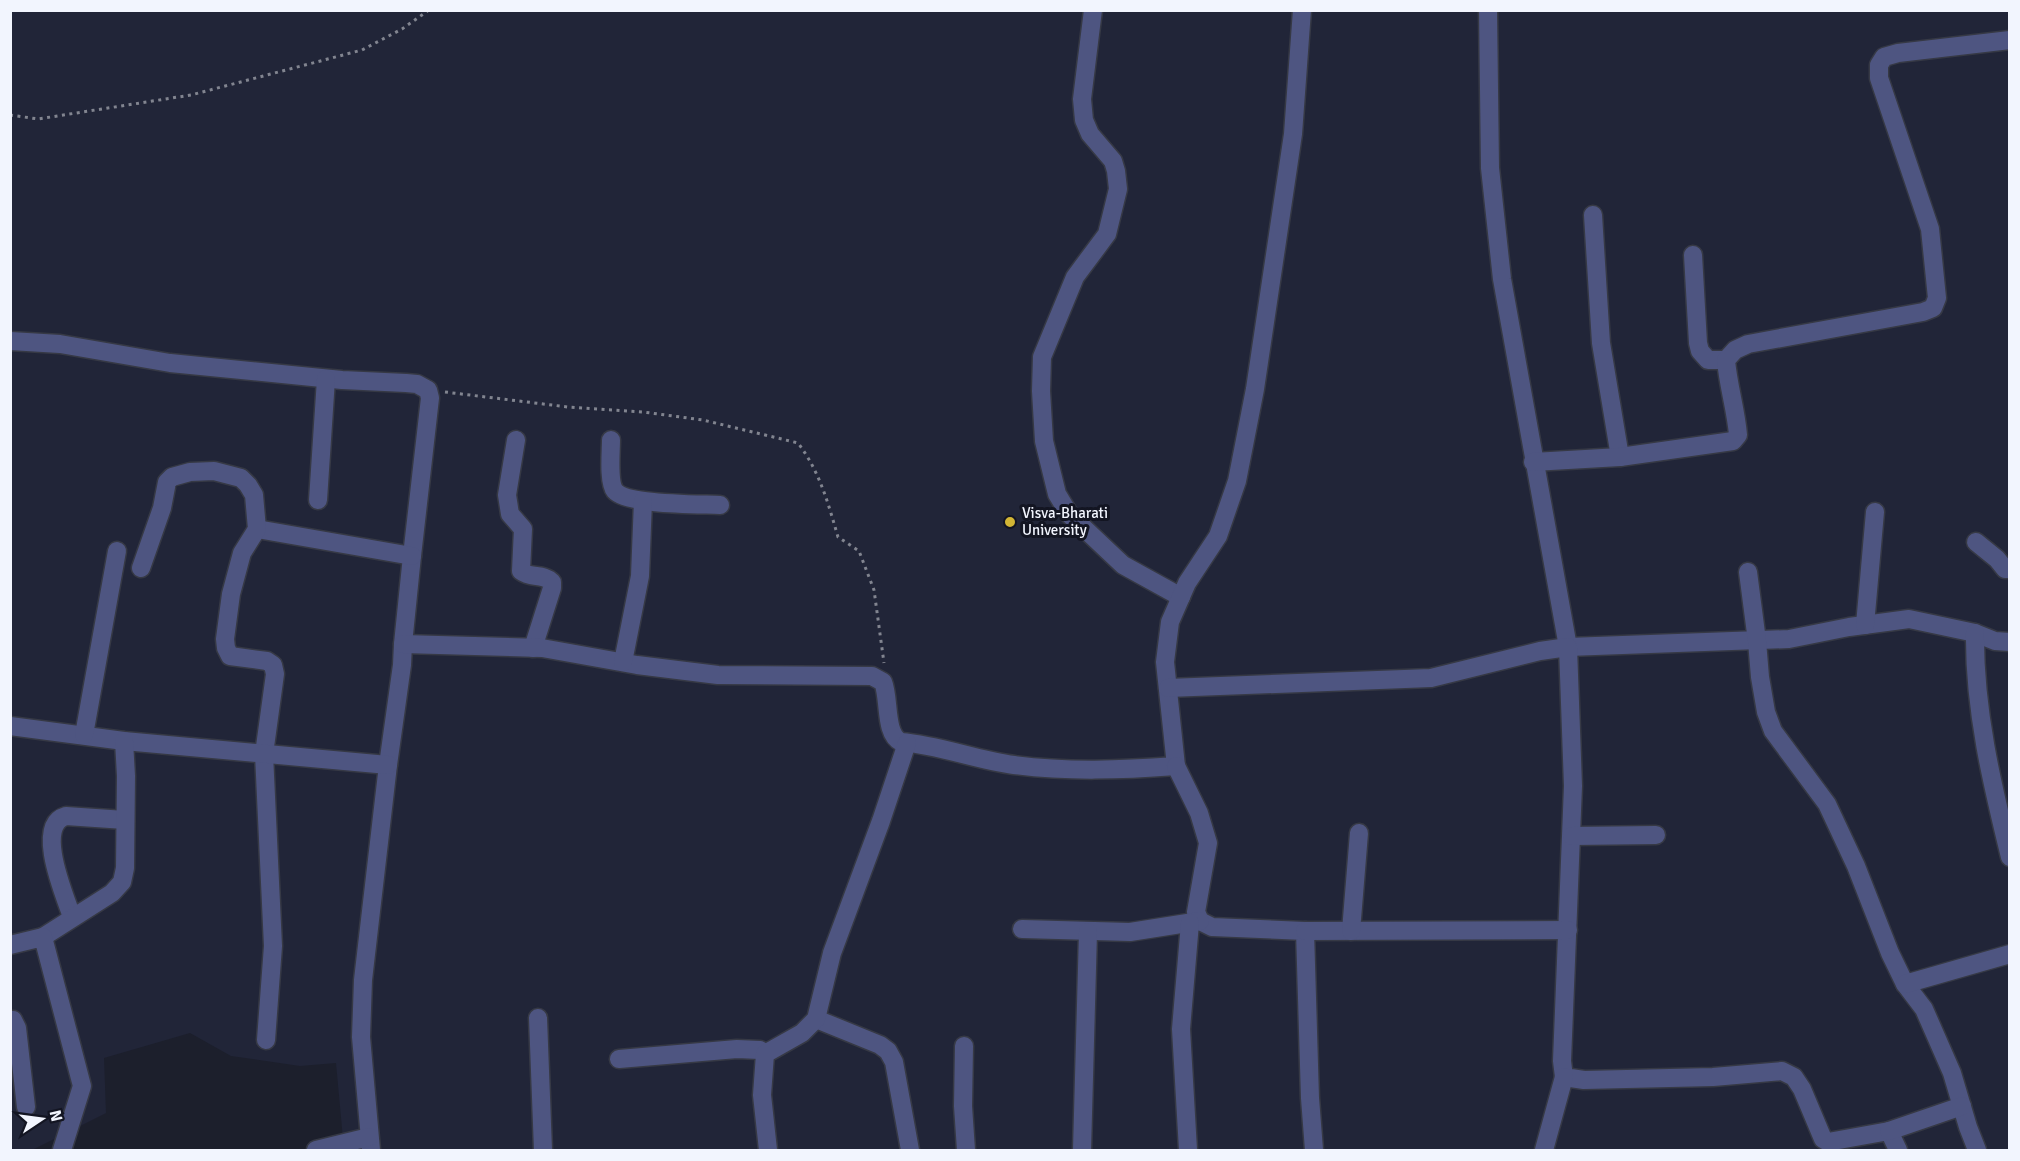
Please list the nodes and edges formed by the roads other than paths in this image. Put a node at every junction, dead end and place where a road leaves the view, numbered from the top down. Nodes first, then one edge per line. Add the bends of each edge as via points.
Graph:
1 (1093, 10) edge
2 (1302, 10) edge
3 (1488, 10) edge
4 (2010, 40) edge
5 (1593, 215) dead end
6 (1694, 255) dead end
7 (10, 341) edge
8 (1726, 360) junction
9 (326, 379) junction
10 (516, 440) dead end
11 (611, 440) dead end
12 (1620, 457) junction
13 (1533, 462) junction
14 (318, 500) dead end
15 (643, 501) junction
16 (720, 505) dead end
17 (1875, 512) dead end
18 (257, 529) junction
19 (1976, 542) dead end
20 (117, 551) dead end
21 (412, 556) junction
22 (141, 568) dead end
23 (2010, 569) edge
24 (1748, 572) dead end
25 (1181, 597) junction
26 (1865, 625) junction
27 (1975, 633) junction
28 (1757, 640) junction
29 (2010, 642) edge
30 (403, 644) junction
31 (1569, 647) junction
32 (533, 648) junction
33 (622, 662) junction
34 (1168, 688) junction
35 (10, 726) edge
36 (84, 735) junction
37 (124, 741) junction
38 (907, 743) junction
39 (264, 754) junction
40 (388, 765) junction
41 (1176, 766) junction
42 (125, 820) junction
43 (1359, 833) dead end
44 (1656, 835) dead end
45 (1572, 836) junction
46 (2010, 857) edge
47 (72, 917) junction
48 (1195, 922) junction
49 (1022, 929) dead end
50 (1568, 930) junction
51 (1305, 931) junction
52 (1351, 931) junction
53 (1088, 932) junction
54 (44, 937) junction
55 (10, 945) edge
56 (2010, 954) edge
57 (1905, 984) junction
58 (538, 1018) dead end
59 (816, 1019) junction
60 (10, 1020) edge
61 (266, 1040) dead end
62 (964, 1046) dead end
63 (765, 1054) junction
64 (619, 1059) dead end
65 (1564, 1077) junction
66 (1962, 1106) junction
67 (26, 1107) dead end
68 (1889, 1131) junction
69 (370, 1144) edge
70 (62, 1150) edge
71 (316, 1150) edge
72 (543, 1150) edge
73 (768, 1150) edge
74 (910, 1150) edge
75 (966, 1150) edge
76 (1082, 1150) edge
77 (1188, 1150) edge
78 (1314, 1150) edge
79 (1545, 1150) edge
80 (1898, 1150) edge
81 (1977, 1150) edge

1 - 25 street via 1082,99 1084,120 1090,134 1113,161 1118,189 1107,234 1075,277 1042,357 1044,441 1058,494 1069,514 1123,565
2 - 25 street via 1293,134 1256,389 1237,481 1218,536
3 - 13 street via 1490,168 1502,279
4 - 8 street via 1898,53 1884,57 1879,64 1879,78 1930,229 1937,298 1933,308 1748,344
5 - 12 street via 1601,343
6 - 8 street via 1700,351 1708,360
7 - 9 street
8 - 12 street via 1738,435 1733,441
9 - 14 street
9 - 21 street via 417,384 428,390
10 - 32 street via 507,495 510,514 523,529 521,571 552,582
11 - 15 street via 611,481 615,490
12 - 13 street
13 - 31 street
15 - 16 street
15 - 33 street via 640,576
17 - 26 street
18 - 21 street
18 - 22 street via 254,495 241,478 214,471 176,474 167,482
18 - 39 street via 242,553 225,639 230,656 273,665
19 - 23 street
20 - 36 street
21 - 30 street
24 - 28 street
25 - 34 street via 1170,622
26 - 27 street via 1909,619
26 - 28 street via 1789,639
27 - 29 street
27 - 46 street via 1981,718
28 - 31 street
28 - 57 street via 1766,712 1773,731 1827,804
30 - 32 street
30 - 40 street
31 - 34 street via 1431,678
31 - 45 street
32 - 33 street
33 - 38 street via 718,675 872,676 883,682 886,690 890,730 895,740
34 - 41 street
35 - 36 street
36 - 37 street
37 - 39 street
37 - 42 street
38 - 41 street via 1012,765 1074,771
38 - 59 street via 832,952
39 - 40 street
39 - 61 street via 273,946
40 - 69 street via 363,980 361,1037
41 - 48 street via 1199,813 1208,843
42 - 47 street via 122,882
42 - 47 street via 66,816 54,824 51,838 55,864
43 - 52 street
44 - 45 street
45 - 50 street
47 - 54 street
48 - 51 street via 1212,927
48 - 53 street via 1130,932
48 - 77 street via 1181,1029
49 - 53 street
50 - 52 street
50 - 65 street
51 - 52 street
51 - 78 street
53 - 76 street
54 - 55 street
54 - 70 street via 82,1086
56 - 57 street
57 - 66 street via 1924,1009
58 - 72 street
59 - 63 street via 802,1033
59 - 74 street via 888,1051 894,1062
60 - 67 street via 14,1020 17,1028
62 - 75 street
63 - 64 street via 745,1049
63 - 73 street via 762,1095
65 - 68 street via 1713,1077 1782,1071 1794,1077 1802,1089 1819,1133 1828,1142
65 - 79 street
66 - 68 street
66 - 81 street
68 - 80 street
69 - 71 street

